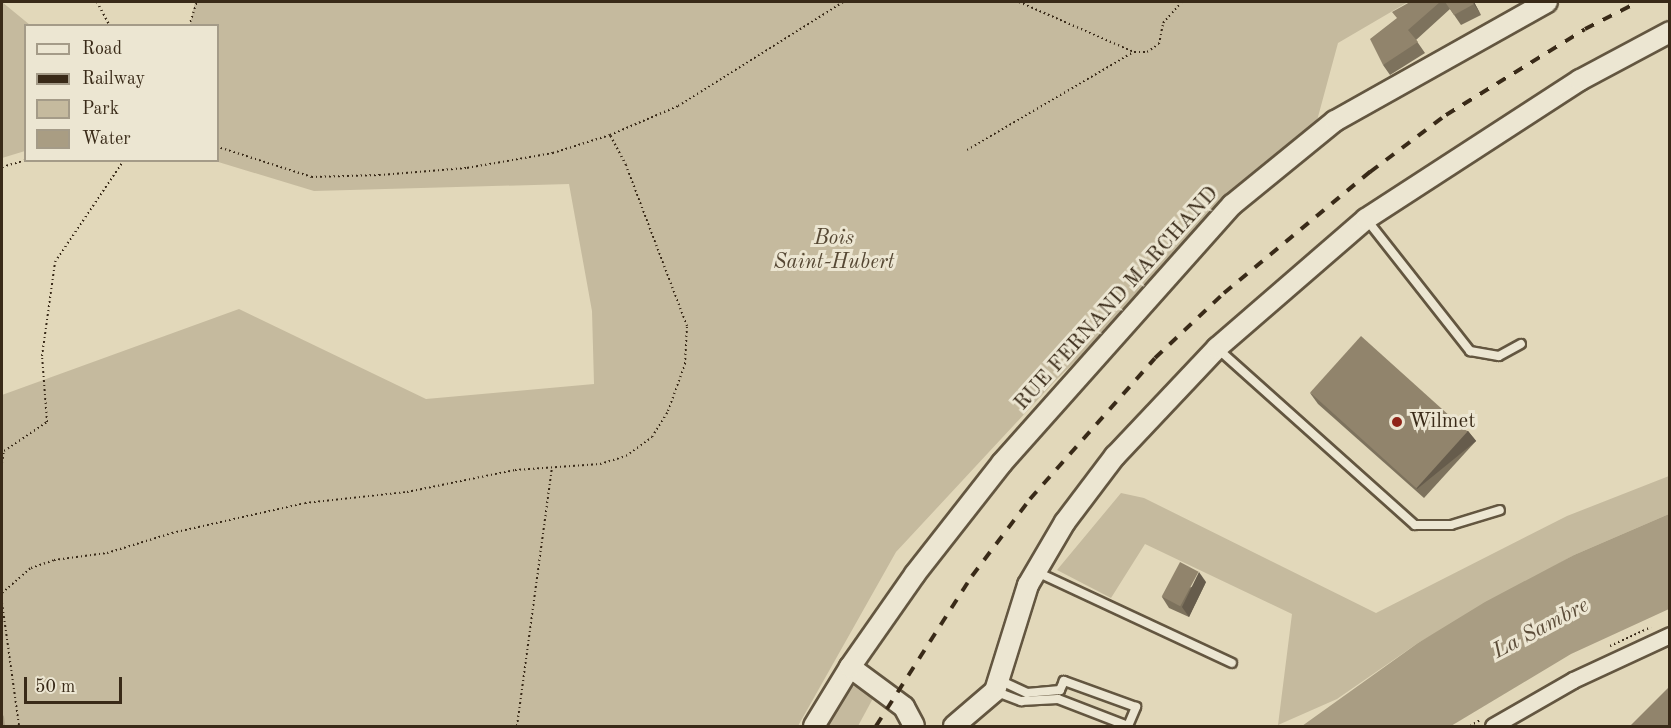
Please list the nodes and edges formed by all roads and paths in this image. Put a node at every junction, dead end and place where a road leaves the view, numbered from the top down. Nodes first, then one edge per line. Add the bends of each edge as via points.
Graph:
1 (97, 2) edge
2 (197, 2) edge
3 (843, 2) edge
4 (1019, 2) edge
5 (1182, 2) edge
6 (1547, 2) edge
7 (109, 24) edge
8 (190, 24) edge
9 (1670, 32) edge
10 (1134, 52) junction
11 (610, 135) junction
12 (219, 147) edge
13 (967, 150) dead end
14 (24, 161) edge
15 (123, 162) edge
16 (2, 167) edge
17 (1366, 219) junction
18 (1521, 344) dead end
19 (1217, 348) junction
20 (2, 463) edge
21 (552, 467) junction
22 (1500, 510) dead end
23 (1036, 571) junction
24 (2, 593) edge
25 (2, 603) edge
26 (1670, 635) edge
27 (1232, 663) dead end
28 (850, 668) junction
29 (997, 686) junction
30 (19, 726) edge
31 (517, 726) edge
32 (814, 726) edge
33 (914, 726) edge
34 (954, 726) edge
35 (1493, 726) edge

1 - 7 path
2 - 8 path
3 - 11 path via 678,106
4 - 10 path
5 - 10 path via 1163,23 1159,44 1147,52
6 - 28 street, RUE FERNAND MARCHAND via 1335,121 1232,205 1002,463 915,574
9 - 17 street via 1580,80
10 - 13 path
11 - 12 path via 543,155 466,168 380,175 312,177
11 - 21 path via 626,165 687,326 685,364 668,411 641,448 600,464
14 - 16 path
15 - 20 path via 55,262 42,356 47,422 4,452
17 - 18 lane via 1470,351 1499,356
17 - 19 street
19 - 22 lane via 1415,525 1451,525
19 - 23 street via 1115,456 1065,522
21 - 24 path via 515,470 406,492 305,503 172,533 107,553 54,560 31,568
21 - 31 path
23 - 27 lane
23 - 29 street
25 - 30 path
26 - 35 street via 1573,680
28 - 32 street, RUE FERNAND MARCHAND
28 - 33 street via 904,707
29 - 29 lane via 1021,701 1058,699 1128,726 1136,707 1064,681 1060,690 1027,693
29 - 34 street

